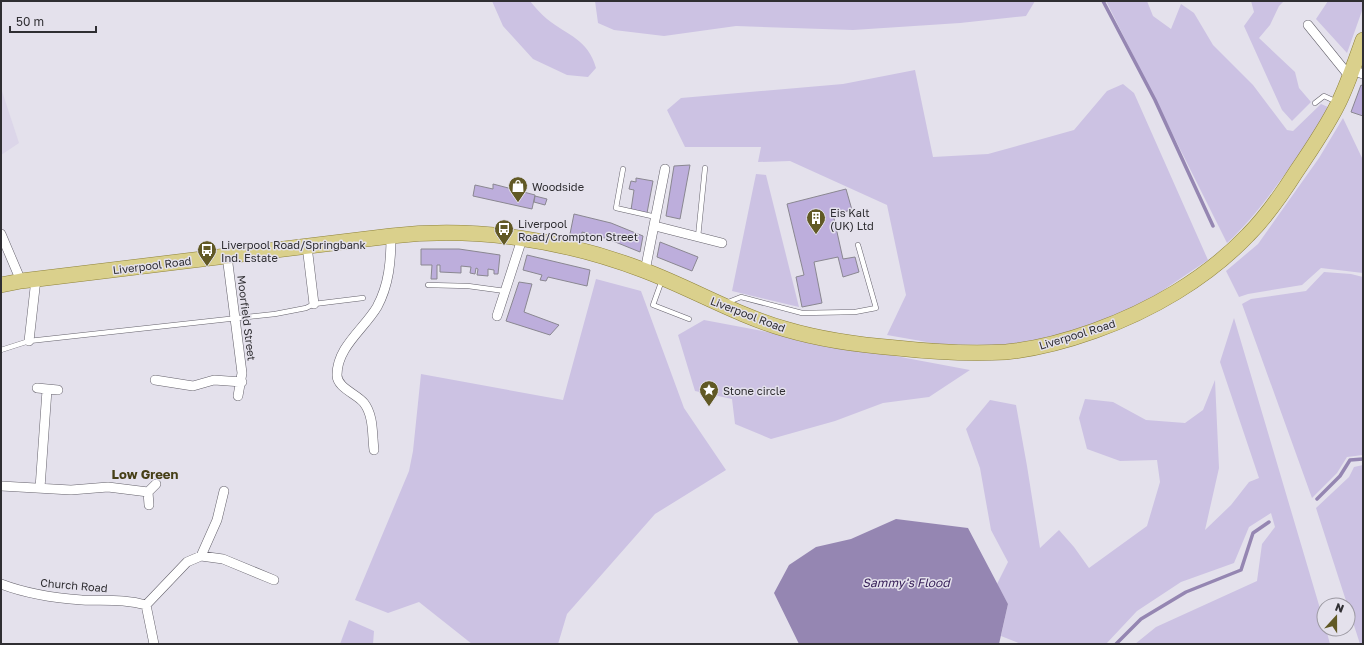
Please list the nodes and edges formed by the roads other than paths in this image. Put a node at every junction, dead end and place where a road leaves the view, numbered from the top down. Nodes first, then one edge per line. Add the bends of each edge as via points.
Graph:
1 (1308, 26) dead end
2 (1363, 40) edge
3 (1355, 74) edge
4 (1315, 103) dead end
5 (1339, 103) junction
6 (705, 168) dead end
7 (623, 169) dead end
8 (665, 169) dead end
9 (656, 222) junction
10 (1, 234) edge
11 (391, 236) junction
12 (698, 237) junction
13 (522, 239) junction
14 (722, 243) dead end
15 (858, 245) dead end
16 (307, 246) junction
17 (227, 256) junction
18 (645, 271) junction
19 (663, 278) junction
20 (28, 280) junction
21 (1, 285) edge
22 (428, 285) dead end
23 (505, 291) junction
24 (363, 298) dead end
25 (314, 304) junction
26 (720, 305) junction
27 (497, 316) dead end
28 (236, 318) junction
29 (689, 319) dead end
30 (29, 341) junction
31 (1, 350) edge
32 (155, 380) dead end
33 (242, 382) junction
34 (37, 388) dead end
35 (48, 390) junction
36 (58, 390) dead end
37 (238, 396) dead end
38 (374, 450) dead end
39 (156, 484) dead end
40 (1, 486) edge
41 (40, 488) junction
42 (224, 491) dead end
43 (148, 492) junction
44 (149, 505) dead end
45 (201, 556) junction
46 (274, 580) dead end
47 (1, 584) edge
48 (146, 605) junction
49 (154, 644) edge

1 - 3 street
2 - 3 main road, Liverpool Road
3 - 5 main road, Liverpool Road
4 - 5 lane via 1324,96
5 - 26 main road, Liverpool Road via 1275,203 1247,237 1198,277 1151,307 1078,336 1007,352 915,350 811,337 761,322
6 - 12 lane
7 - 9 lane via 616,208
8 - 9 street
9 - 12 street
9 - 18 street
10 - 20 street
11 - 13 main road, Liverpool Road via 421,232 457,232
11 - 16 main road, Liverpool Road
11 - 38 street via 387,284 377,308 340,357 337,376 342,384 364,402 370,413
12 - 14 street
13 - 18 main road, Liverpool Road via 565,246
13 - 23 street
15 - 26 lane via 876,308 854,312 802,313 741,297
16 - 17 main road, Liverpool Road
16 - 25 street
17 - 20 main road, Liverpool Road
17 - 28 street, Moorfield Street
18 - 19 main road, Liverpool Road
19 - 26 main road, Liverpool Road
19 - 29 lane via 653,305
20 - 21 main road, Liverpool Road
20 - 30 street
22 - 23 lane via 468,286
23 - 27 street
24 - 25 lane
25 - 28 lane via 306,308
28 - 30 lane
28 - 33 street, Moorfield Street
30 - 31 lane
32 - 33 street via 193,386 214,380
33 - 37 street, Moorfield Street
34 - 35 street
35 - 36 street
35 - 41 street
39 - 43 street
40 - 41 street
41 - 43 street via 72,490 108,487
42 - 45 street via 217,520
43 - 44 street
45 - 46 street via 223,559
45 - 48 street via 187,562
47 - 48 street, Church Road via 38,595 83,600 133,601
48 - 49 street

